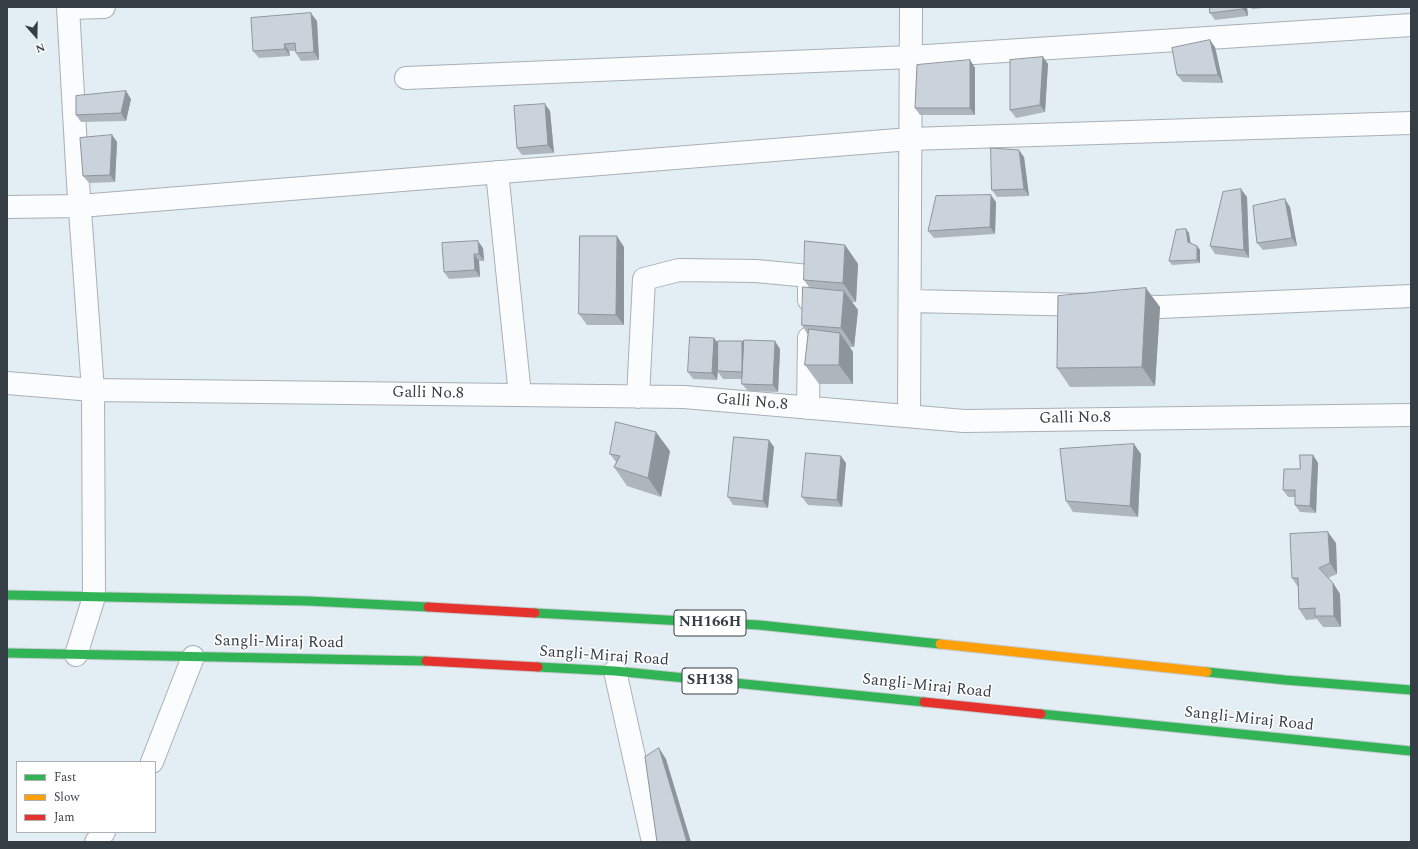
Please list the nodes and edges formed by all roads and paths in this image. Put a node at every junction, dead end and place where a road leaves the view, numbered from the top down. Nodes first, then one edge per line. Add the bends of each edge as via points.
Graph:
1 (68, 7) edge
2 (104, 7) edge
3 (911, 7) edge
4 (1411, 25) edge
5 (911, 57) junction
6 (406, 78) dead end
7 (1411, 123) edge
8 (910, 139) junction
9 (497, 172) junction
10 (80, 206) junction
11 (7, 207) edge
12 (1411, 296) edge
13 (910, 301) junction
14 (7, 382) edge
15 (93, 390) junction
16 (520, 395) junction
17 (638, 397) junction
18 (808, 408) junction
19 (1411, 415) edge
20 (910, 416) junction
21 (7, 595) edge
22 (94, 597) junction
23 (7, 653) edge
24 (76, 655) junction
25 (193, 657) junction
26 (615, 671) junction
27 (1411, 690) edge
28 (1411, 751) edge
29 (152, 761) edge
30 (103, 833) edge
31 (96, 842) edge
32 (653, 842) edge

1 - 2 street
1 - 10 street
3 - 5 street
4 - 5 street
5 - 6 street
5 - 8 street
7 - 8 street
8 - 9 street
8 - 13 street
9 - 10 street
9 - 16 street
10 - 11 street
10 - 15 street
12 - 13 street via 1160,307
13 - 20 street
14 - 15 street, Galli No.8
15 - 16 street, Galli No.8
15 - 22 street
16 - 17 street, Galli No.8
17 - 18 street, Galli No.8 via 684,397
17 - 18 street via 644,279 679,270 756,271 809,276
18 - 20 street, Galli No.8
19 - 20 street, Galli No.8 via 964,421
21 - 22 highway, NH166H
22 - 24 street
22 - 27 highway, NH166H via 308,601 758,625 1285,680
23 - 24 highway, Sangli-Miraj Road / SH138
24 - 25 highway, Sangli-Miraj Road / SH138
25 - 26 highway, Sangli-Miraj Road / SH138 via 433,661
25 - 29 street
26 - 28 highway, Sangli-Miraj Road / SH138
26 - 32 street
30 - 31 street

